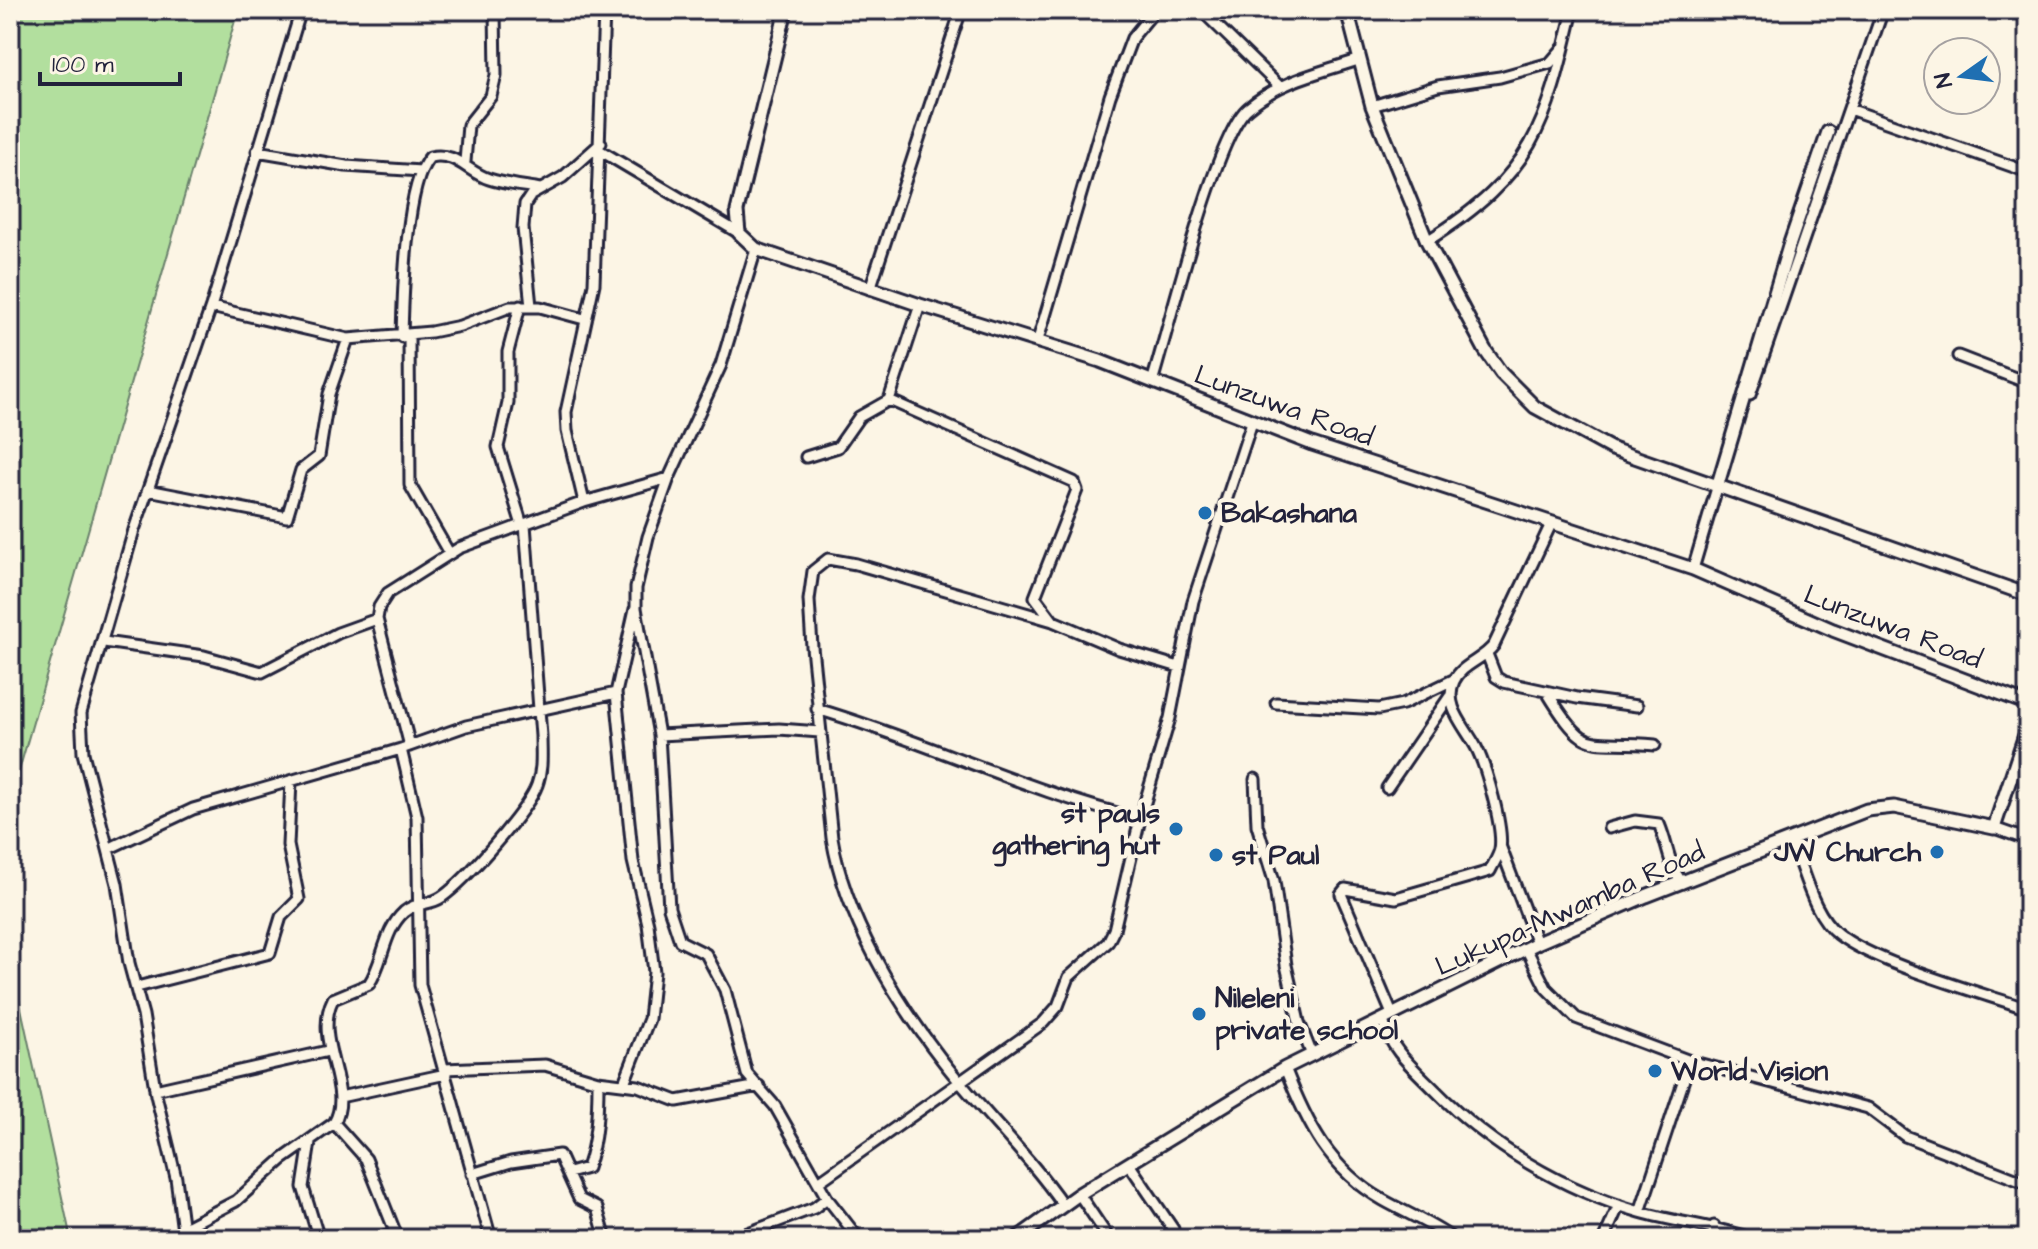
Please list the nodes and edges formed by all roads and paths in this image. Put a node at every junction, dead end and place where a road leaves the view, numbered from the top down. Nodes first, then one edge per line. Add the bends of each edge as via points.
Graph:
1 (301, 10) edge
2 (495, 10) edge
3 (604, 10) edge
4 (786, 10) edge
5 (961, 10) edge
6 (1155, 10) edge
7 (1201, 10) edge
8 (1347, 10) edge
9 (1573, 10) edge
10 (1883, 10) edge
11 (1566, 45) junction
12 (1358, 60) junction
13 (1278, 85) junction
14 (1372, 106) junction
15 (1852, 110) junction
16 (1828, 132) dead end
17 (601, 147) junction
18 (257, 151) junction
19 (465, 162) junction
20 (421, 171) junction
21 (2028, 172) edge
22 (541, 189) junction
23 (739, 233) junction
24 (1427, 241) junction
25 (756, 249) junction
26 (870, 289) junction
27 (920, 305) junction
28 (526, 306) junction
29 (211, 307) junction
30 (584, 319) junction
31 (405, 336) junction
32 (348, 339) junction
33 (1038, 340) junction
34 (1958, 356) dead end
35 (1152, 382) junction
36 (2028, 383) edge
37 (889, 400) junction
38 (1252, 422) junction
39 (806, 457) dead end
40 (669, 478) junction
41 (1718, 484) junction
42 (148, 490) junction
43 (584, 502) junction
44 (523, 524) junction
45 (1551, 524) junction
46 (449, 553) junction
47 (1693, 569) junction
48 (2028, 595) edge
49 (636, 608) junction
50 (377, 619) junction
51 (1053, 621) junction
52 (104, 642) junction
53 (1487, 654) junction
54 (1179, 667) junction
55 (1455, 679) junction
56 (1547, 692) junction
57 (616, 693) junction
58 (1450, 696) junction
59 (1276, 703) dead end
60 (2028, 704) edge
61 (1637, 706) dead end
62 (817, 709) junction
63 (539, 710) junction
64 (2028, 726) edge
65 (820, 732) junction
66 (659, 735) junction
67 (1655, 745) dead end
68 (405, 748) junction
69 (1255, 779) dead end
70 (291, 781) junction
71 (1387, 788) dead end
72 (1140, 819) junction
73 (1609, 828) dead end
74 (1994, 828) junction
75 (2028, 840) edge
76 (1791, 841) junction
77 (1501, 848) junction
78 (108, 849) junction
79 (1682, 883) junction
80 (418, 902) junction
81 (1531, 946) junction
82 (137, 987) junction
83 (2028, 1009) edge
84 (1388, 1017) junction
85 (328, 1051) junction
86 (1312, 1055) junction
87 (1690, 1061) junction
88 (1285, 1068) junction
89 (445, 1071) junction
90 (598, 1081) junction
91 (963, 1082) junction
92 (624, 1083) junction
93 (759, 1086) junction
94 (155, 1090) junction
95 (340, 1097) junction
96 (334, 1123) junction
97 (310, 1142) junction
98 (1129, 1164) junction
99 (569, 1173) junction
100 (472, 1174) junction
101 (820, 1181) junction
102 (2028, 1184) edge
103 (1079, 1194) junction
104 (827, 1198) junction
105 (1063, 1205) junction
106 (1619, 1205) junction
107 (1640, 1212) junction
108 (1714, 1226) junction
109 (1173, 1229) dead end
110 (183, 1234) edge
111 (1106, 1234) dead end
112 (397, 1235) edge
113 (1024, 1237) edge
114 (319, 1239) edge
115 (379, 1239) edge
116 (491, 1239) edge
117 (606, 1239) edge
118 (732, 1239) edge
119 (859, 1239) edge
120 (1453, 1239) edge
121 (1604, 1239) edge
122 (1713, 1239) edge
123 (1753, 1239) edge

1 - 18 street
2 - 19 street via 496,75 491,96 468,125
3 - 17 street
4 - 23 street via 737,211
5 - 26 street
6 - 33 street via 1132,38 1110,96
7 - 13 street
8 - 12 street
9 - 11 street
10 - 15 street
11 - 14 street via 1550,63
11 - 24 street via 1541,126 1516,169 1466,216
12 - 13 street
12 - 14 street
13 - 35 street via 1246,109 1229,136
14 - 24 street
15 - 21 street
15 - 41 street
16 - 41 street
17 - 22 street
17 - 23 street
17 - 30 street via 594,284
18 - 20 street via 346,166
18 - 29 street
19 - 20 street via 435,155
19 - 22 street via 484,177
20 - 31 street via 408,245
22 - 28 street via 531,195 524,213
23 - 25 street, Lunzuwa Road
24 - 41 street via 1485,350 1535,407 1612,449
25 - 26 street, Lunzuwa Road
25 - 40 street via 721,365
26 - 27 street, Lunzuwa Road
27 - 33 street, Lunzuwa Road
27 - 37 street
28 - 30 street
28 - 31 street via 493,310 460,326
28 - 44 street via 508,352 508,403 498,447
29 - 32 street
29 - 42 street
30 - 43 street via 566,412
31 - 32 street
31 - 46 street via 410,485
32 - 42 street via 329,394 319,456 301,470 287,517
33 - 35 street, Lunzuwa Road
34 - 36 street
35 - 38 street, Lunzuwa Road
37 - 39 street via 859,417 838,447
37 - 51 street via 1074,482 1077,490 1035,597
38 - 45 street, Lunzuwa Road
38 - 54 street via 1193,601
40 - 43 street
40 - 49 street via 639,570
41 - 47 street
41 - 48 street
42 - 52 street
43 - 44 street
44 - 46 street
44 - 63 street
45 - 47 street, Lunzuwa Road
45 - 53 street
46 - 50 street via 423,575 388,593
47 - 60 street, Lunzuwa Road via 1833,630
49 - 57 street
49 - 66 street
50 - 52 street via 262,672 204,656
50 - 68 street
51 - 54 street
51 - 62 street via 828,559 813,571 810,586
52 - 78 street via 85,694 81,729
53 - 55 street
53 - 56 street via 1496,677
54 - 72 street
55 - 58 street
55 - 59 street via 1403,704 1379,709
56 - 61 street
56 - 67 street via 1580,738 1596,744
57 - 63 street
57 - 92 street via 633,861 654,972 649,1019
58 - 71 street
58 - 77 street via 1488,776
62 - 65 street
62 - 72 street via 1086,805
63 - 68 street via 466,726
63 - 80 street via 542,765 534,793 460,881 433,902
64 - 74 street
65 - 66 street
65 - 91 street via 836,860 854,911 914,1020
66 - 93 street via 673,926 685,946 706,954 725,990 747,1074
68 - 70 street
68 - 80 street via 417,817
69 - 86 street via 1257,825 1274,881 1299,1022
70 - 78 street via 193,809
70 - 82 street via 289,855 299,899 281,917 270,953
72 - 91 street via 1120,913 1108,942 1069,977 1050,1017
73 - 79 street via 1635,821 1659,824 1670,866
74 - 75 street
74 - 76 street, Lukupa-Mwamba Road via 1894,807 1839,819
76 - 79 street, Lukupa-Mwamba Road
76 - 83 street via 1816,904 1837,933 1901,964
77 - 81 street
77 - 84 street via 1488,873 1412,895 1341,892
78 - 82 street
79 - 81 street, Lukupa-Mwamba Road
80 - 85 street via 390,930 369,984 333,999 326,1026
80 - 89 street via 420,985
81 - 84 street, Lukupa-Mwamba Road
81 - 87 street via 1546,988 1576,1018
82 - 94 street
84 - 86 street, Lukupa-Mwamba Road
84 - 106 street via 1395,1048 1482,1133 1518,1158
85 - 94 street
85 - 95 street
86 - 88 street, Lukupa-Mwamba Road
87 - 102 street via 1868,1108 1905,1136
87 - 107 street
88 - 98 street, Lukupa-Mwamba Road
88 - 120 street via 1305,1119 1327,1155 1381,1199
89 - 90 street via 545,1065
89 - 95 street
89 - 100 street
90 - 92 street
90 - 99 street via 589,1161 579,1172
91 - 101 street
91 - 105 street
92 - 93 street via 677,1101
93 - 101 street
94 - 110 street
95 - 96 street
96 - 97 street
96 - 112 street via 366,1159
97 - 110 street via 236,1201
97 - 114 street via 303,1187
98 - 103 street, Lukupa-Mwamba Road
98 - 109 street
99 - 100 street via 554,1153
99 - 117 street via 579,1199 597,1208
100 - 116 street
101 - 104 street
103 - 105 street, Lukupa-Mwamba Road
103 - 111 street
104 - 118 street via 814,1208
104 - 119 street
105 - 113 street, Lukupa-Mwamba Road
106 - 107 street
106 - 121 street
107 - 108 street
108 - 122 street
108 - 123 street
112 - 115 street

